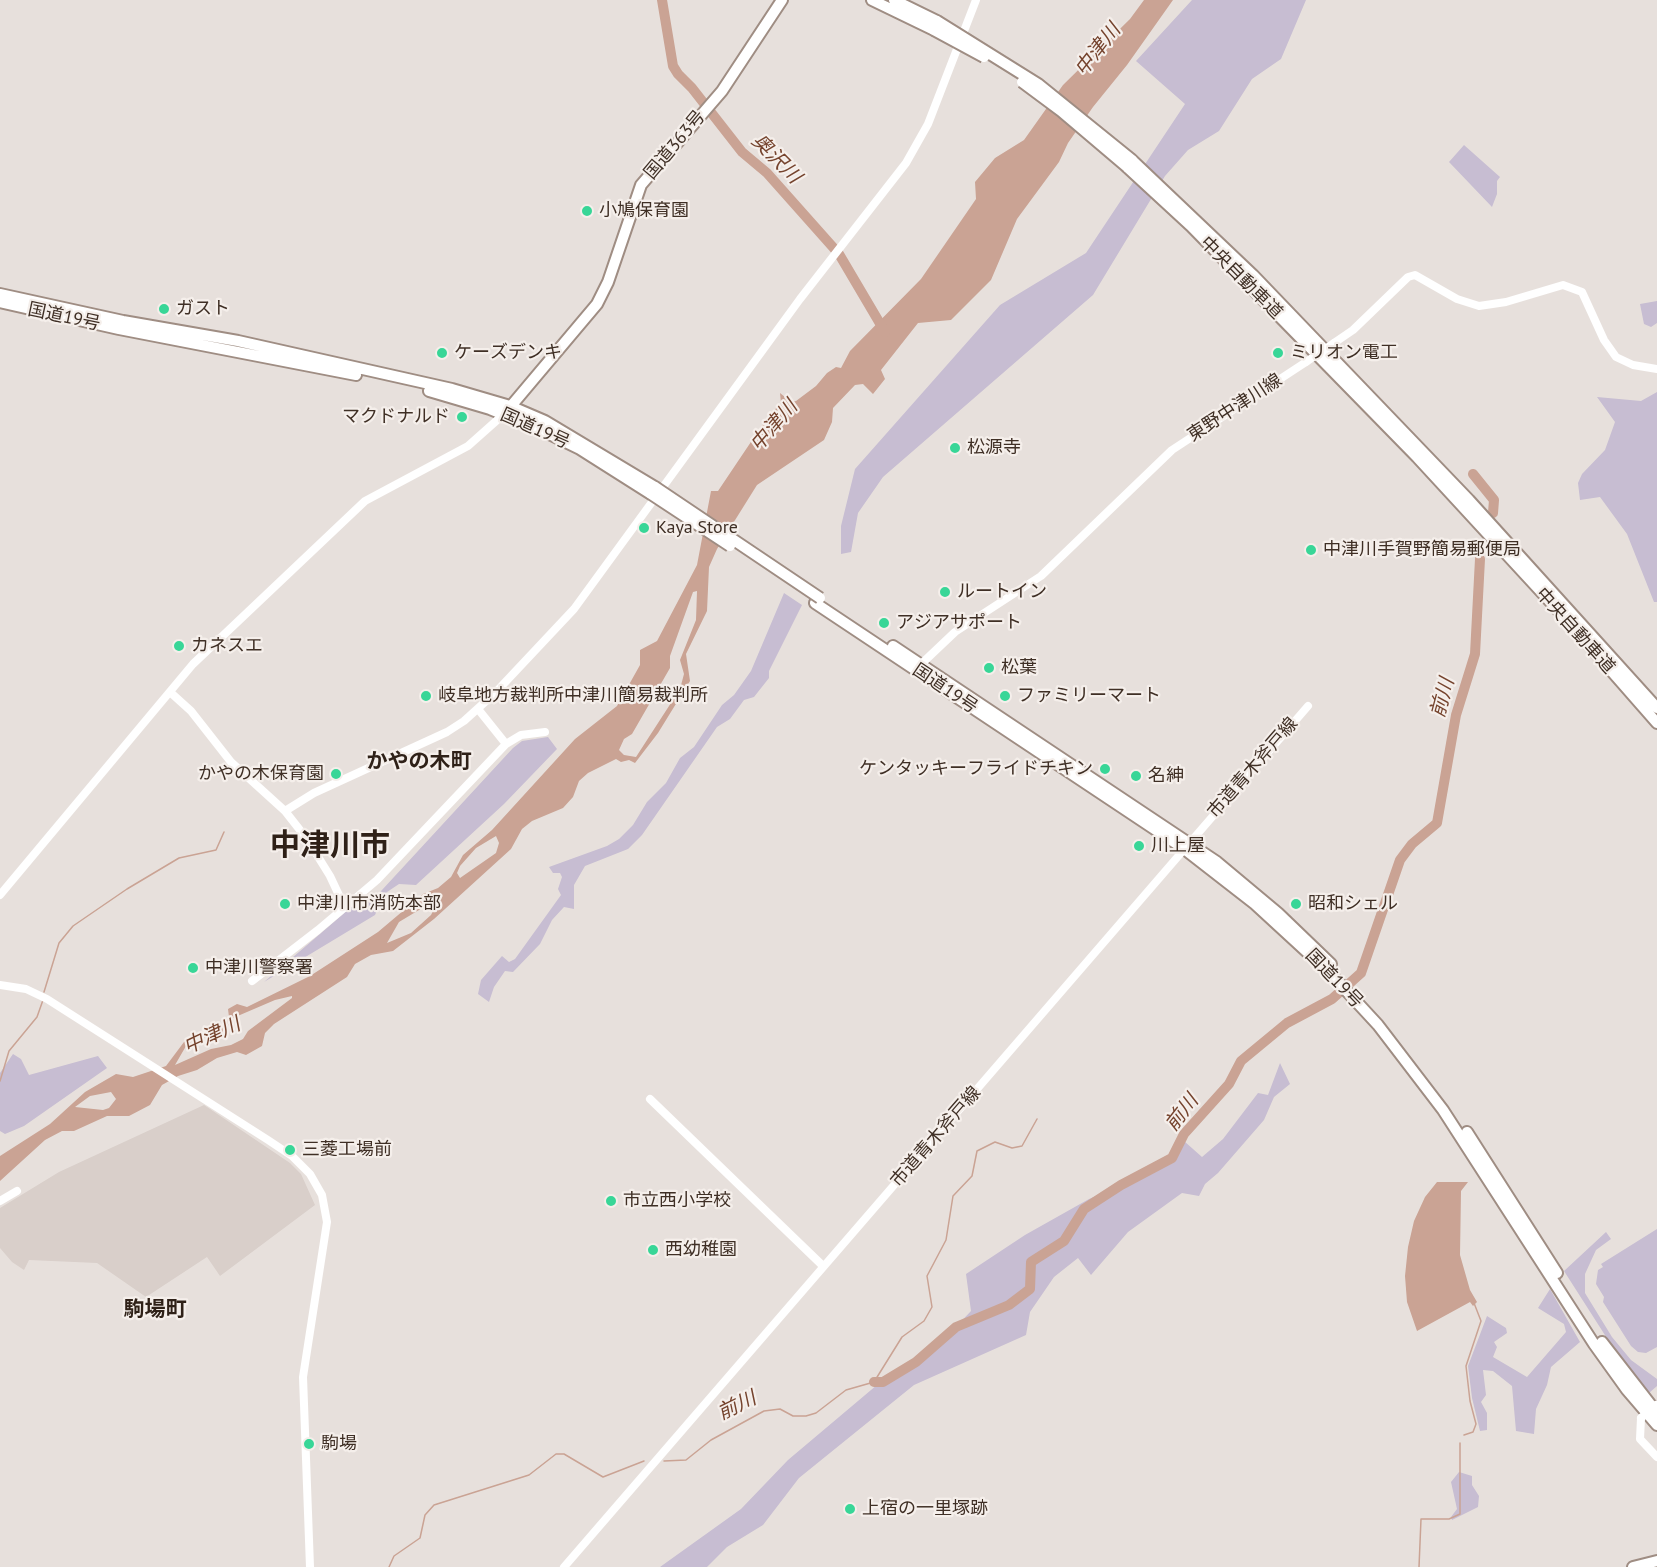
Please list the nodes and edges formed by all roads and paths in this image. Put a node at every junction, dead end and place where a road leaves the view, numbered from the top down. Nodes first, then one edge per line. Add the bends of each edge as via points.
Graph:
1 (782, 0) edge
2 (872, 0) edge
3 (894, 0) edge
4 (976, 0) edge
5 (936, 26) junction
6 (0, 288) edge
7 (0, 294) edge
8 (0, 302) edge
9 (0, 308) edge
10 (53, 308) junction
11 (33, 310) junction
12 (1657, 369) edge
13 (507, 410) junction
14 (1467, 504) junction
15 (919, 667) junction
16 (170, 692) junction
17 (1308, 706) dead end
18 (1657, 708) edge
19 (478, 709) junction
20 (1657, 723) edge
21 (545, 732) dead end
22 (506, 744) junction
23 (285, 811) junction
24 (1185, 845) junction
25 (0, 895) edge
26 (345, 908) junction
27 (252, 981) dead end
28 (0, 985) edge
29 (650, 1099) dead end
30 (1492, 1176) junction
31 (17, 1191) dead end
32 (0, 1201) edge
33 (822, 1265) junction
34 (1657, 1407) edge
35 (1657, 1425) edge
36 (1657, 1457) edge
37 (1657, 1561) edge
38 (310, 1567) edge
39 (564, 1567) edge
40 (1633, 1567) edge

1 - 13 highway, 国道363号 via 722,91 641,185 597,304
2 - 5 highway, 中央自動車道
3 - 5 highway, 中央自動車道
4 - 19 street via 920,140 906,163 769,341 587,592
5 - 14 highway, 中央自動車道, bridge via 1033,90 1130,163
6 - 10 highway via 44,300
7 - 10 highway, 国道19号
8 - 11 highway, 国道19号
9 - 11 highway
10 - 13 highway, 国道19号 via 238,341 452,389
11 - 13 highway, 国道19号 via 416,387
12 - 15 street, 東野中津川線, bridge via 1616,357 1582,292 1563,285 1479,306 1457,299 1415,275 1408,277 1353,330 1172,450 1041,576 955,632
13 - 15 highway, 国道19号, bridge via 577,438
13 - 16 street via 468,446 366,501 193,664
14 - 18 highway, 中央自動車道
14 - 20 highway, 中央自動車道
15 - 24 highway, 国道19号
16 - 23 street via 191,711 231,762
16 - 25 street
17 - 24 street, 市道青木斧戸線
19 - 22 street
19 - 23 street via 447,732 314,793
21 - 22 street via 521,735
22 - 26 street via 377,880
23 - 26 street via 324,867
24 - 30 highway, 国道19号 via 1217,862 1266,902 1359,998
24 - 33 street, 市道青木斧戸線 via 985,1082
26 - 27 street
28 - 38 street via 26,989 47,999 292,1156 310,1174 326,1208 303,1377
29 - 33 street
30 - 34 highway, 国道19号 via 1599,1338
30 - 35 highway, 国道19号 via 1594,1344
31 - 32 street
33 - 39 street, 市道青木斧戸線
34 - 36 street, bridge via 1641,1418 1640,1439
37 - 40 highway

